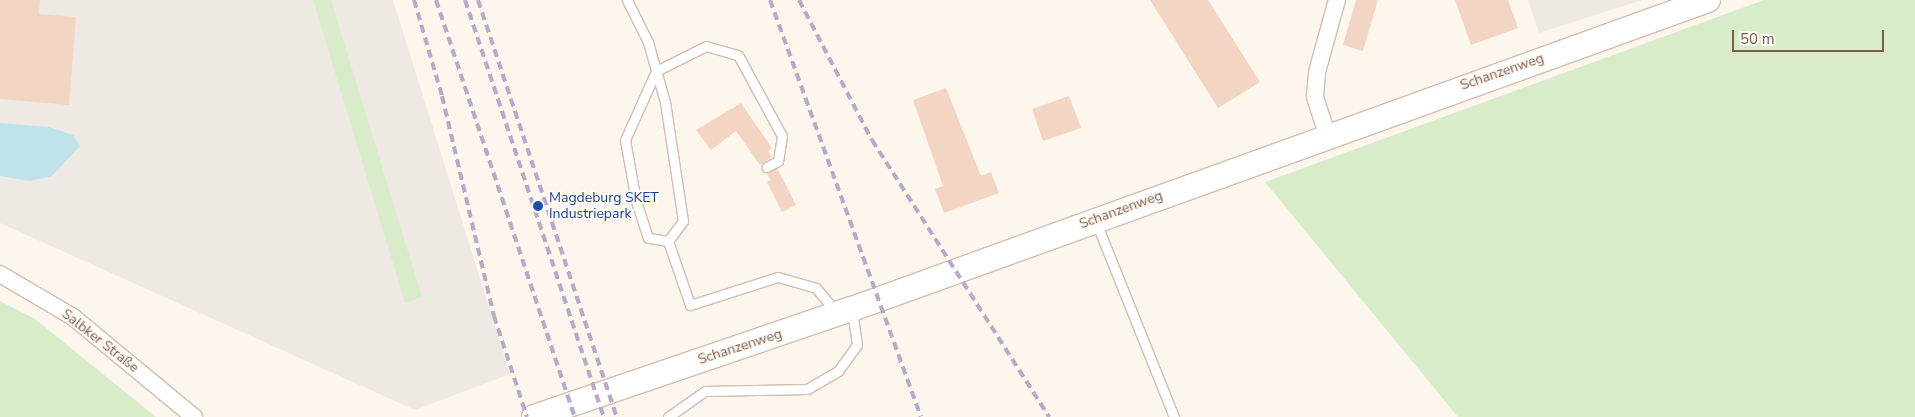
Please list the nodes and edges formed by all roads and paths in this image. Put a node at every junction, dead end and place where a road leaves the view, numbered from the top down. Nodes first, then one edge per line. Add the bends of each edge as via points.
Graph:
1 (627, 0) edge
2 (1337, 0) edge
3 (1708, 0) edge
4 (656, 71) junction
5 (1327, 134) junction
6 (766, 167) dead end
7 (1094, 220) junction
8 (668, 241) junction
9 (0, 274) edge
10 (845, 312) junction
11 (194, 417) edge
12 (534, 417) edge
13 (668, 417) edge
14 (1174, 417) edge

1 - 4 lane
2 - 5 street via 1317,72 1316,96
3 - 5 main road, Schanzenweg
4 - 6 lane via 706,46 738,55 782,136 778,161
4 - 8 lane via 666,102 683,221
4 - 8 lane via 626,140 636,201 648,238
5 - 7 main road, Schanzenweg
7 - 10 main road, Schanzenweg
7 - 14 lane
8 - 10 lane via 690,305 778,278 816,288
9 - 11 street, Salbker Straße via 73,317
10 - 12 main road, Schanzenweg
10 - 13 lane via 857,345 838,371 808,389 705,391

